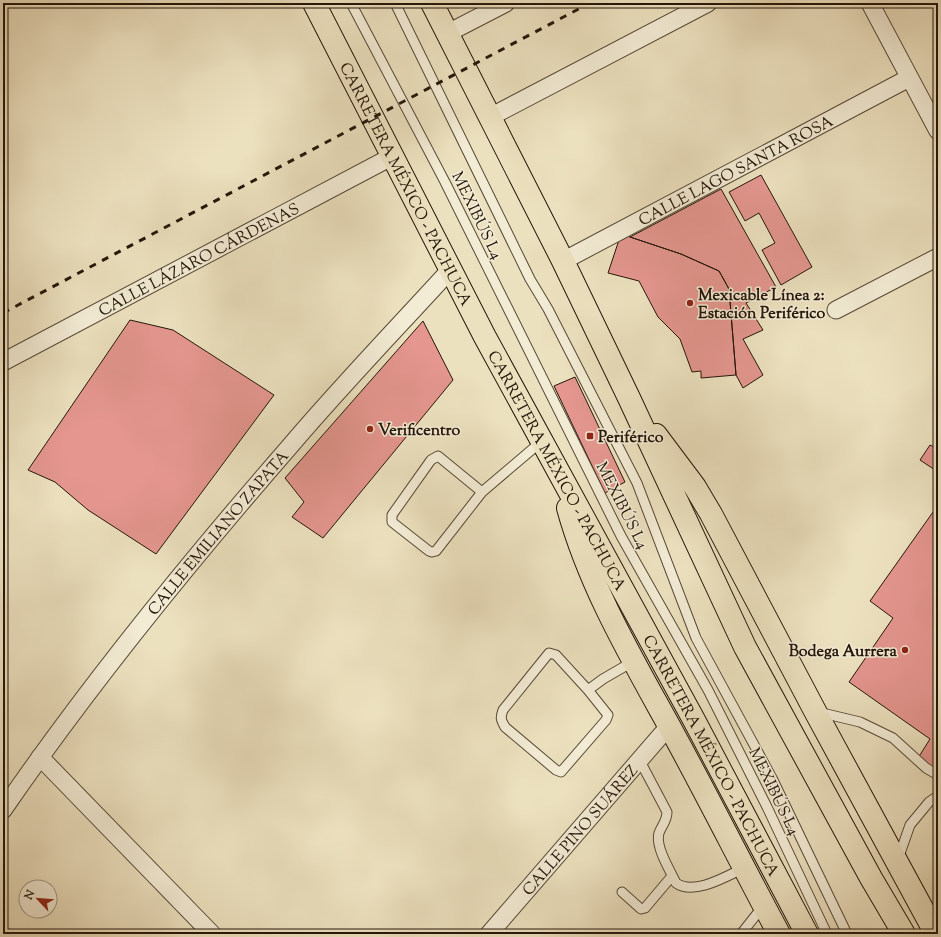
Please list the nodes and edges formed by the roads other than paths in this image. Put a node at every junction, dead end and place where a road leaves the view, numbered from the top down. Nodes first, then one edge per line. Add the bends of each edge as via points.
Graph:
1 (314, 3) edge
2 (351, 3) edge
3 (395, 3) edge
4 (432, 3) edge
5 (506, 3) edge
6 (708, 3) edge
7 (870, 3) edge
8 (446, 34) junction
9 (909, 78) junction
10 (490, 116) junction
11 (938, 131) edge
12 (393, 156) junction
13 (938, 257) edge
14 (562, 261) junction
15 (450, 270) junction
16 (836, 310) dead end
17 (3, 362) edge
18 (638, 417) junction
19 (542, 441) junction
20 (553, 461) junction
21 (482, 492) junction
22 (634, 661) junction
23 (588, 690) junction
24 (815, 711) junction
25 (669, 726) junction
26 (40, 757) junction
27 (640, 761) junction
28 (938, 775) edge
29 (938, 796) edge
30 (3, 810) edge
31 (897, 862) junction
32 (744, 868) junction
33 (672, 876) junction
34 (622, 892) dead end
35 (764, 905) junction
36 (212, 934) edge
37 (489, 934) edge
38 (741, 934) edge
39 (779, 934) edge
40 (807, 934) edge
41 (827, 934) edge
42 (847, 934) edge
43 (904, 934) edge
44 (936, 934) edge

1 - 12 highway, CARRETERA MÉXICO - PACHUCA
2 - 41 lane, MEXIBÚS L4 via 445,182 621,536 708,690
3 - 42 lane, MEXIBÚS L4 via 530,279 548,309 637,483 696,638 772,778
4 - 8 highway
5 - 8 street
6 - 10 street
7 - 9 street
8 - 10 highway
9 - 11 street
9 - 14 street, CALLE LAGO SANTA ROSA
10 - 14 highway
12 - 15 highway, CARRETERA MÉXICO - PACHUCA
12 - 17 street, CALLE LÁZARO CÁRDENAS
13 - 16 street
14 - 18 highway
15 - 19 highway, CARRETERA MÉXICO - PACHUCA
15 - 26 street, CALLE EMILIANO ZAPATA via 286,450 134,632
18 - 24 highway via 659,437 695,487
18 - 43 highway via 745,647
19 - 20 highway, CARRETERA MÉXICO - PACHUCA
19 - 21 lane
20 - 22 highway via 594,583
20 - 40 highway, CARRETERA MÉXICO - PACHUCA
21 - 21 lane via 436,551 429,551 392,522 392,515 435,457 438,456
22 - 23 lane
22 - 25 highway
23 - 23 lane via 608,718 561,772 505,727 501,720 503,710 549,653 556,655
24 - 28 lane via 860,722 894,738 926,768
24 - 31 highway
25 - 27 street, CALLE PINO SUÁREZ
25 - 32 highway
26 - 30 street, CALLE EMILIANO ZAPATA
26 - 36 street
27 - 33 lane via 667,812 659,833 659,847
27 - 37 street, CALLE PINO SUÁREZ
29 - 31 lane via 929,802 910,825
31 - 44 highway
32 - 33 lane via 708,885 692,887 679,885
32 - 35 highway
33 - 34 lane via 642,909
35 - 38 lane
35 - 39 highway

